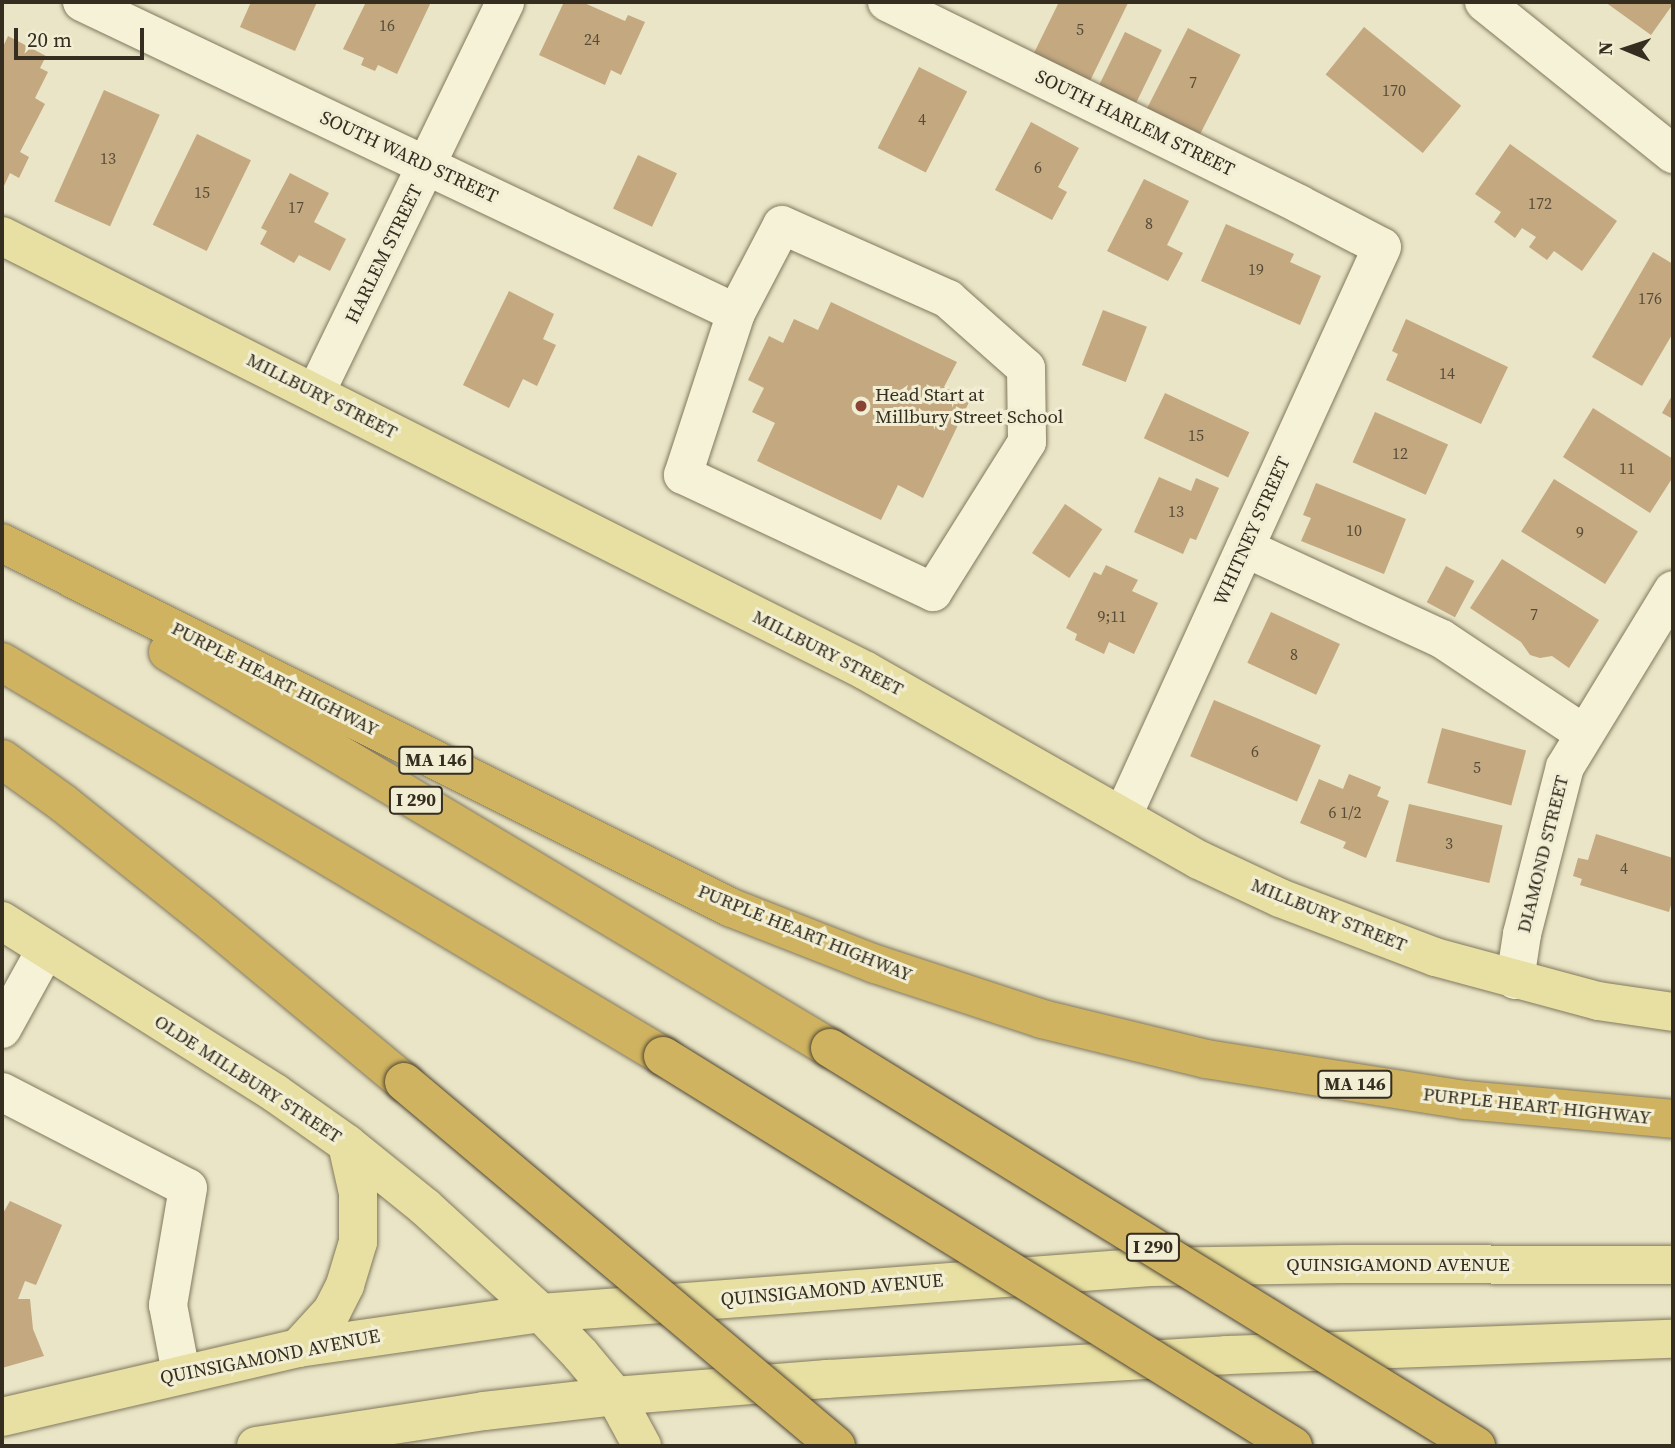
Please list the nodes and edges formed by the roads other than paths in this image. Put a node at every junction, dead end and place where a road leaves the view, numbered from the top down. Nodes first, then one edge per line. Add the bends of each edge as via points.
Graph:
1 (82, 2) edge
2 (505, 2) edge
3 (887, 2) edge
4 (1484, 2) edge
5 (1673, 154) edge
6 (427, 166) junction
7 (2, 236) edge
8 (1382, 247) joint
9 (736, 313) junction
10 (316, 392) junction
11 (2, 543) edge
12 (1245, 548) junction
13 (2, 552) edge
14 (1673, 590) edge
15 (2, 662) edge
16 (1583, 733) junction
17 (2, 759) edge
18 (1123, 815) junction
19 (2, 921) edge
20 (46, 949) junction
21 (1516, 980) junction
22 (1673, 1012) edge
23 (2, 1029) edge
24 (2, 1092) edge
25 (1673, 1119) edge
26 (347, 1144) junction
27 (1673, 1265) edge
28 (541, 1313) junction
29 (1673, 1339) edge
30 (298, 1348) junction
31 (181, 1373) junction
32 (615, 1396) junction
33 (2, 1417) edge
34 (256, 1446) edge
35 (642, 1446) edge
36 (836, 1446) edge
37 (1293, 1446) edge
38 (1476, 1446) edge

1 - 6 street, SOUTH WARD STREET
2 - 6 street, HARLEM STREET
3 - 8 street, SOUTH HARLEM STREET
4 - 5 street
6 - 9 street, SOUTH WARD STREET
6 - 10 street, HARLEM STREET
7 - 10 main road, MILLBURY STREET
8 - 12 street, WHITNEY STREET
9 - 9 street via 683,475 933,592 1027,442 1026,368 948,299 782,225
10 - 18 main road, MILLBURY STREET via 866,671
11 - 25 highway, PURPLE HEART HIGHWAY / MA 146 via 732,908 876,964 1042,1019 1206,1059 1465,1100
12 - 16 street via 1441,639
12 - 18 street, WHITNEY STREET
13 - 38 highway, I 290, bridge via 830,1048
14 - 16 street, DIAMOND STREET
15 - 37 highway, bridge via 663,1056
16 - 21 street, DIAMOND STREET via 1565,767 1522,934
17 - 36 highway, bridge via 139,864 404,1082
18 - 21 main road, MILLBURY STREET via 1199,860 1280,898 1436,957
19 - 20 main road, OLDE MILLBURY STREET
20 - 23 street
20 - 26 main road, OLDE MILLBURY STREET via 275,1093
21 - 22 main road, MILLBURY STREET via 1598,1001
24 - 31 street via 188,1188 168,1305
26 - 28 main road, OLDE MILLBURY STREET via 425,1207
26 - 30 main road via 358,1193 358,1242 332,1311
27 - 28 main road, QUINSIGAMOND AVENUE via 1150,1267
28 - 30 main road, QUINSIGAMOND AVENUE
28 - 32 main road, OLDE MILLBURY STREET
29 - 32 main road via 1199,1357
30 - 31 main road, QUINSIGAMOND AVENUE
31 - 33 main road, QUINSIGAMOND AVENUE
32 - 34 main road via 392,1423
32 - 35 main road, OLDE MILLBURY STREET

